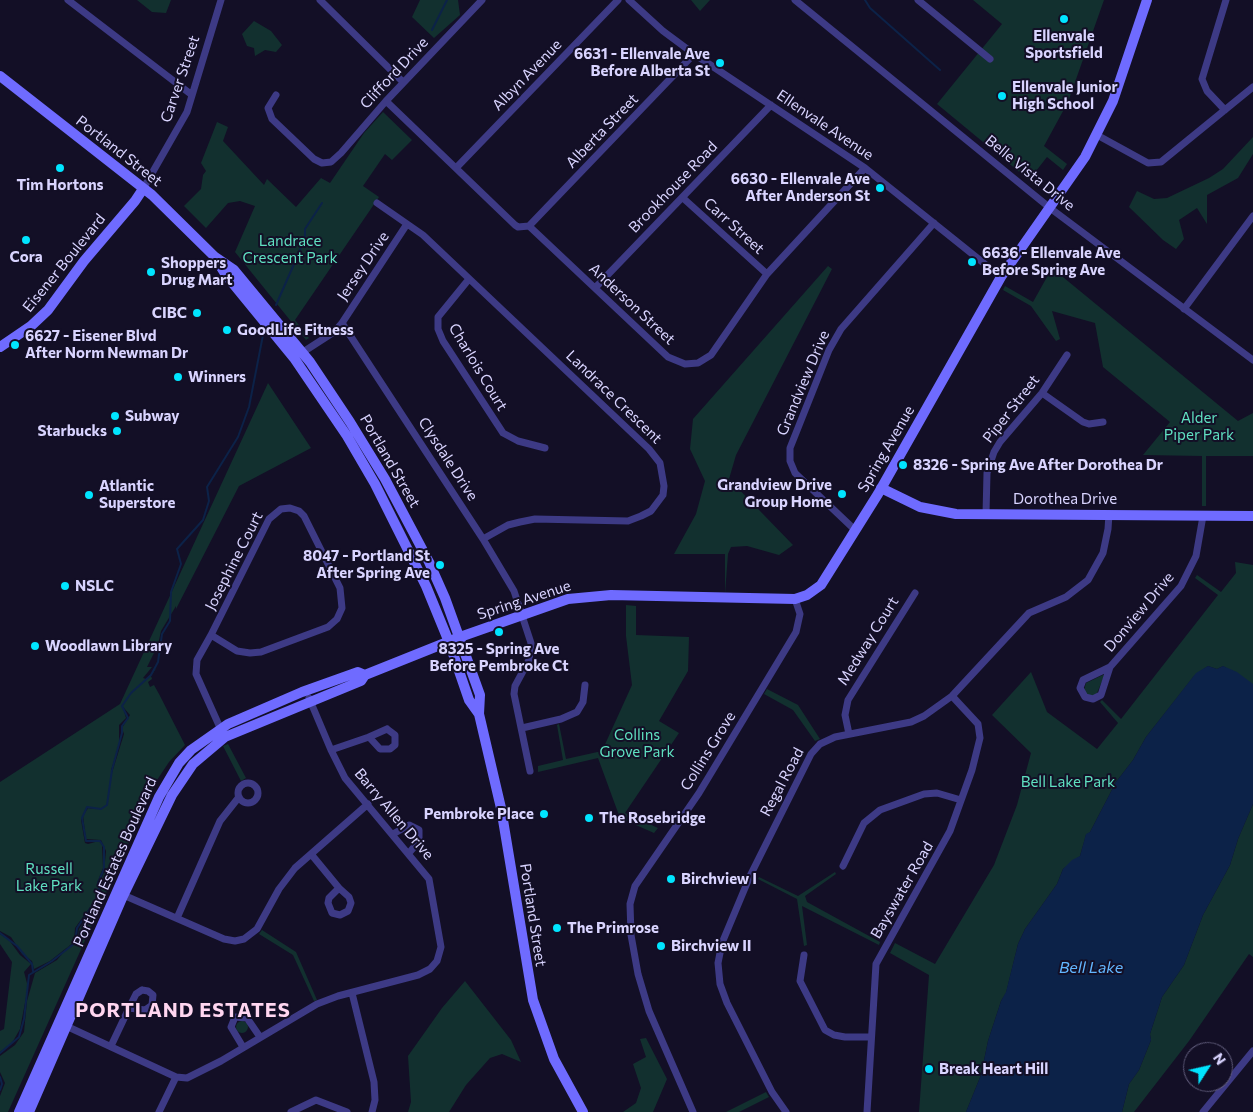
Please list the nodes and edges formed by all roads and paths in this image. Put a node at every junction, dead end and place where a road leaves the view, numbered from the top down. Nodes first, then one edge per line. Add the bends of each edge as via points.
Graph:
1 (68, 0) edge
2 (221, 0) edge
3 (320, 0) edge
4 (618, 0) edge
5 (629, 0) edge
6 (918, 0) edge
7 (1147, 0) edge
8 (1226, 0) edge
9 (478, 1) edge
10 (797, 1) edge
11 (694, 54) junction
12 (990, 59) dead end
13 (0, 76) edge
14 (404, 82) junction
15 (1253, 87) edge
16 (192, 95) junction
17 (276, 95) dead end
18 (386, 101) junction
19 (771, 105) junction
20 (1225, 110) junction
21 (1097, 135) junction
22 (456, 168) junction
23 (865, 168) junction
24 (143, 189) junction
25 (683, 198) junction
26 (378, 203) dead end
27 (1050, 208) junction
28 (1253, 216) edge
29 (934, 223) junction
30 (407, 224) junction
31 (529, 226) junction
32 (767, 274) junction
33 (1001, 277) junction
34 (469, 279) junction
35 (595, 288) junction
36 (1184, 309) junction
37 (342, 322) junction
38 (0, 347) edge
39 (298, 356) junction
40 (1067, 356) dead end
41 (1253, 360) edge
42 (1042, 393) junction
43 (1103, 422) dead end
44 (545, 448) dead end
45 (881, 488) junction
46 (986, 514) junction
47 (1108, 514) junction
48 (1203, 516) junction
49 (1253, 516) edge
50 (856, 530) junction
51 (483, 539) junction
52 (915, 592) dead end
53 (795, 600) junction
54 (523, 615) junction
55 (211, 635) junction
56 (460, 637) junction
57 (449, 642) junction
58 (1110, 667) junction
59 (364, 675) junction
60 (586, 685) dead end
61 (306, 690) junction
62 (952, 696) junction
63 (310, 700) junction
64 (479, 714) junction
65 (522, 728) junction
66 (223, 732) junction
67 (849, 734) junction
68 (369, 737) dead end
69 (331, 750) junction
70 (530, 771) dead end
71 (239, 797) dead end
72 (961, 800) junction
73 (368, 804) junction
74 (393, 834) junction
75 (409, 853) junction
76 (311, 854) junction
77 (843, 866) dead end
78 (339, 888) dead end
79 (120, 894) junction
80 (177, 918) junction
81 (804, 955) dead end
82 (352, 992) junction
83 (129, 1008) dead end
84 (63, 1024) junction
85 (870, 1037) junction
86 (260, 1038) junction
87 (111, 1046) junction
88 (243, 1047) junction
89 (1253, 1051) edge
90 (176, 1077) junction
91 (19, 1112) edge
92 (29, 1112) edge
93 (159, 1112) edge
94 (291, 1112) edge
95 (347, 1112) edge
96 (372, 1112) edge
97 (583, 1112) edge
98 (693, 1112) edge
99 (786, 1112) edge
100 (867, 1112) edge
101 (1203, 1112) edge

1 - 16 street
2 - 16 street, Carver Street
3 - 14 street
4 - 22 street, Albyn Avenue
5 - 11 street, Ellenvale Avenue
6 - 12 street
7 - 21 street, Spring Avenue via 1116,94
8 - 20 street via 1202,79 1207,91
9 - 14 street, Clifford Drive
10 - 27 street, Belle Vista Drive
11 - 19 street, Ellenvale Avenue
11 - 31 street, Alberta Street
13 - 24 street, Portland Street
14 - 18 street, Clifford Drive
15 - 20 street
16 - 24 street, Carver Street via 180,125
17 - 18 street, Clifford Drive via 268,108 270,117 314,159 327,164 336,159
18 - 22 street, Anderson Street
19 - 23 street, Ellenvale Avenue
19 - 25 street, Brookhouse Road
20 - 21 street via 1168,158 1157,163 1148,163
21 - 27 street, Spring Avenue
22 - 31 street, Anderson Street via 515,225
23 - 29 street, Ellenvale Avenue
23 - 32 street, Anderson Street
24 - 38 street, Eisener Boulevard via 48,310
24 - 39 street, Portland Street via 187,227 215,257 226,275
25 - 32 street, Carr Street
25 - 35 street, Brookhouse Road
26 - 30 street, Landrace Crescent
27 - 33 street, Spring Avenue
27 - 36 street, Belle Vista Drive
28 - 36 street
29 - 33 street, Ellenvale Avenue
29 - 50 street, Grandview Drive via 841,329 790,448 795,474
30 - 34 street, Landrace Crescent
30 - 37 street, Jersey Drive
31 - 35 street, Anderson Street
32 - 35 street, Anderson Street via 716,349 704,360 692,364 668,357
33 - 45 street, Spring Avenue
34 - 44 street, Charlois Court via 440,312 438,330 503,433
34 - 51 street, Landrace Crescent via 656,456 664,475 659,502 651,511 628,521 535,519 508,525
36 - 41 street, Belle Vista Drive
37 - 39 street, Jersey Drive via 334,332
37 - 51 street, Clysdale Drive
39 - 56 street, Portland Street via 350,422 385,479 429,562
39 - 57 street, Portland Street via 375,484 426,586
40 - 42 street, Piper Street
42 - 43 street via 1083,422
42 - 46 street, Piper Street via 994,452 987,472
45 - 46 street, Dorothea Drive via 908,502 934,510
45 - 50 street, Spring Avenue
46 - 47 street, Dorothea Drive
47 - 48 street, Dorothea Drive
47 - 62 street, Regal Road via 1104,553 1088,580 1066,597 1029,612
48 - 49 street, Dorothea Drive
48 - 58 street, Donview Drive via 1196,556 1181,586
50 - 53 street, Spring Avenue via 826,580 808,595
51 - 54 street, Clysdale Drive via 511,584
52 - 67 street, Medway Court via 848,700 845,715
53 - 54 street, Spring Avenue via 594,596 568,600
53 - 98 street, Collins Grove via 800,620 796,632 698,793 635,886 630,904 633,945 649,1011
54 - 56 street, Spring Avenue
54 - 65 street, Clysdale Drive via 532,652 515,686 515,704
55 - 55 street, Josephine Court via 236,650 256,653 328,627 337,619 343,602 340,588 299,511 281,509 269,519
55 - 66 street, Josephine Court via 197,660 196,674
56 - 57 street, Portland Estates Boulevard
56 - 64 street, Portland Street via 480,695
57 - 59 street, Portland Estates Boulevard
57 - 64 street, Portland Street via 470,700
58 - 58 street, Donview Drive via 1083,680 1080,688 1085,697 1093,699 1101,695
59 - 61 street, Portland Estates Boulevard via 358,672
59 - 63 street, Portland Estates Boulevard via 361,681
60 - 65 street via 583,702 577,712
61 - 63 street, Barry Allen Drive
61 - 66 street, Portland Estates Boulevard
62 - 67 street, Regal Road via 911,722
62 - 72 street, Bayswater Road via 974,719 980,738
63 - 66 street, Portland Estates Boulevard
63 - 69 street, Barry Allen Drive
64 - 97 street, Portland Street via 499,798 532,1000 554,1059
65 - 70 street, Clysdale Drive
66 - 79 street, Portland Estates Boulevard via 191,750 169,778
67 - 99 street, Regal Road via 823,742 811,754 750,876 722,943 718,963 726,1003 772,1092
68 - 69 street
69 - 73 street, Barry Allen Drive via 346,778
71 - 80 street via 220,821
72 - 77 street via 937,793 924,794 880,810 864,823
72 - 85 street, Bayswater Road via 946,842 876,964
73 - 74 street, Barry Allen Drive
73 - 76 street
74 - 75 street, Barry Allen Drive
74 - 75 street via 410,825 419,830 420,841
75 - 82 street, Barry Allen Drive via 425,872 432,888 441,947 437,962 418,975
76 - 78 street
76 - 80 street via 290,874 257,929 244,939 224,939
79 - 80 street
79 - 84 street, Portland Estates Boulevard
81 - 85 street via 800,982 826,1030 845,1037
82 - 86 street, Barry Allen Drive via 317,1004
82 - 96 street via 374,1082
83 - 87 street
84 - 87 street
84 - 91 street, Portland Estates Boulevard
84 - 92 street, Portland Estates Boulevard
85 - 100 street, Bayswater Road
86 - 88 street, Barry Allen Drive
86 - 88 street via 247,1018 236,1017 231,1027
87 - 90 street
88 - 90 street, Barry Allen Drive via 193,1076
89 - 101 street
90 - 93 street
94 - 95 street via 316,1100

